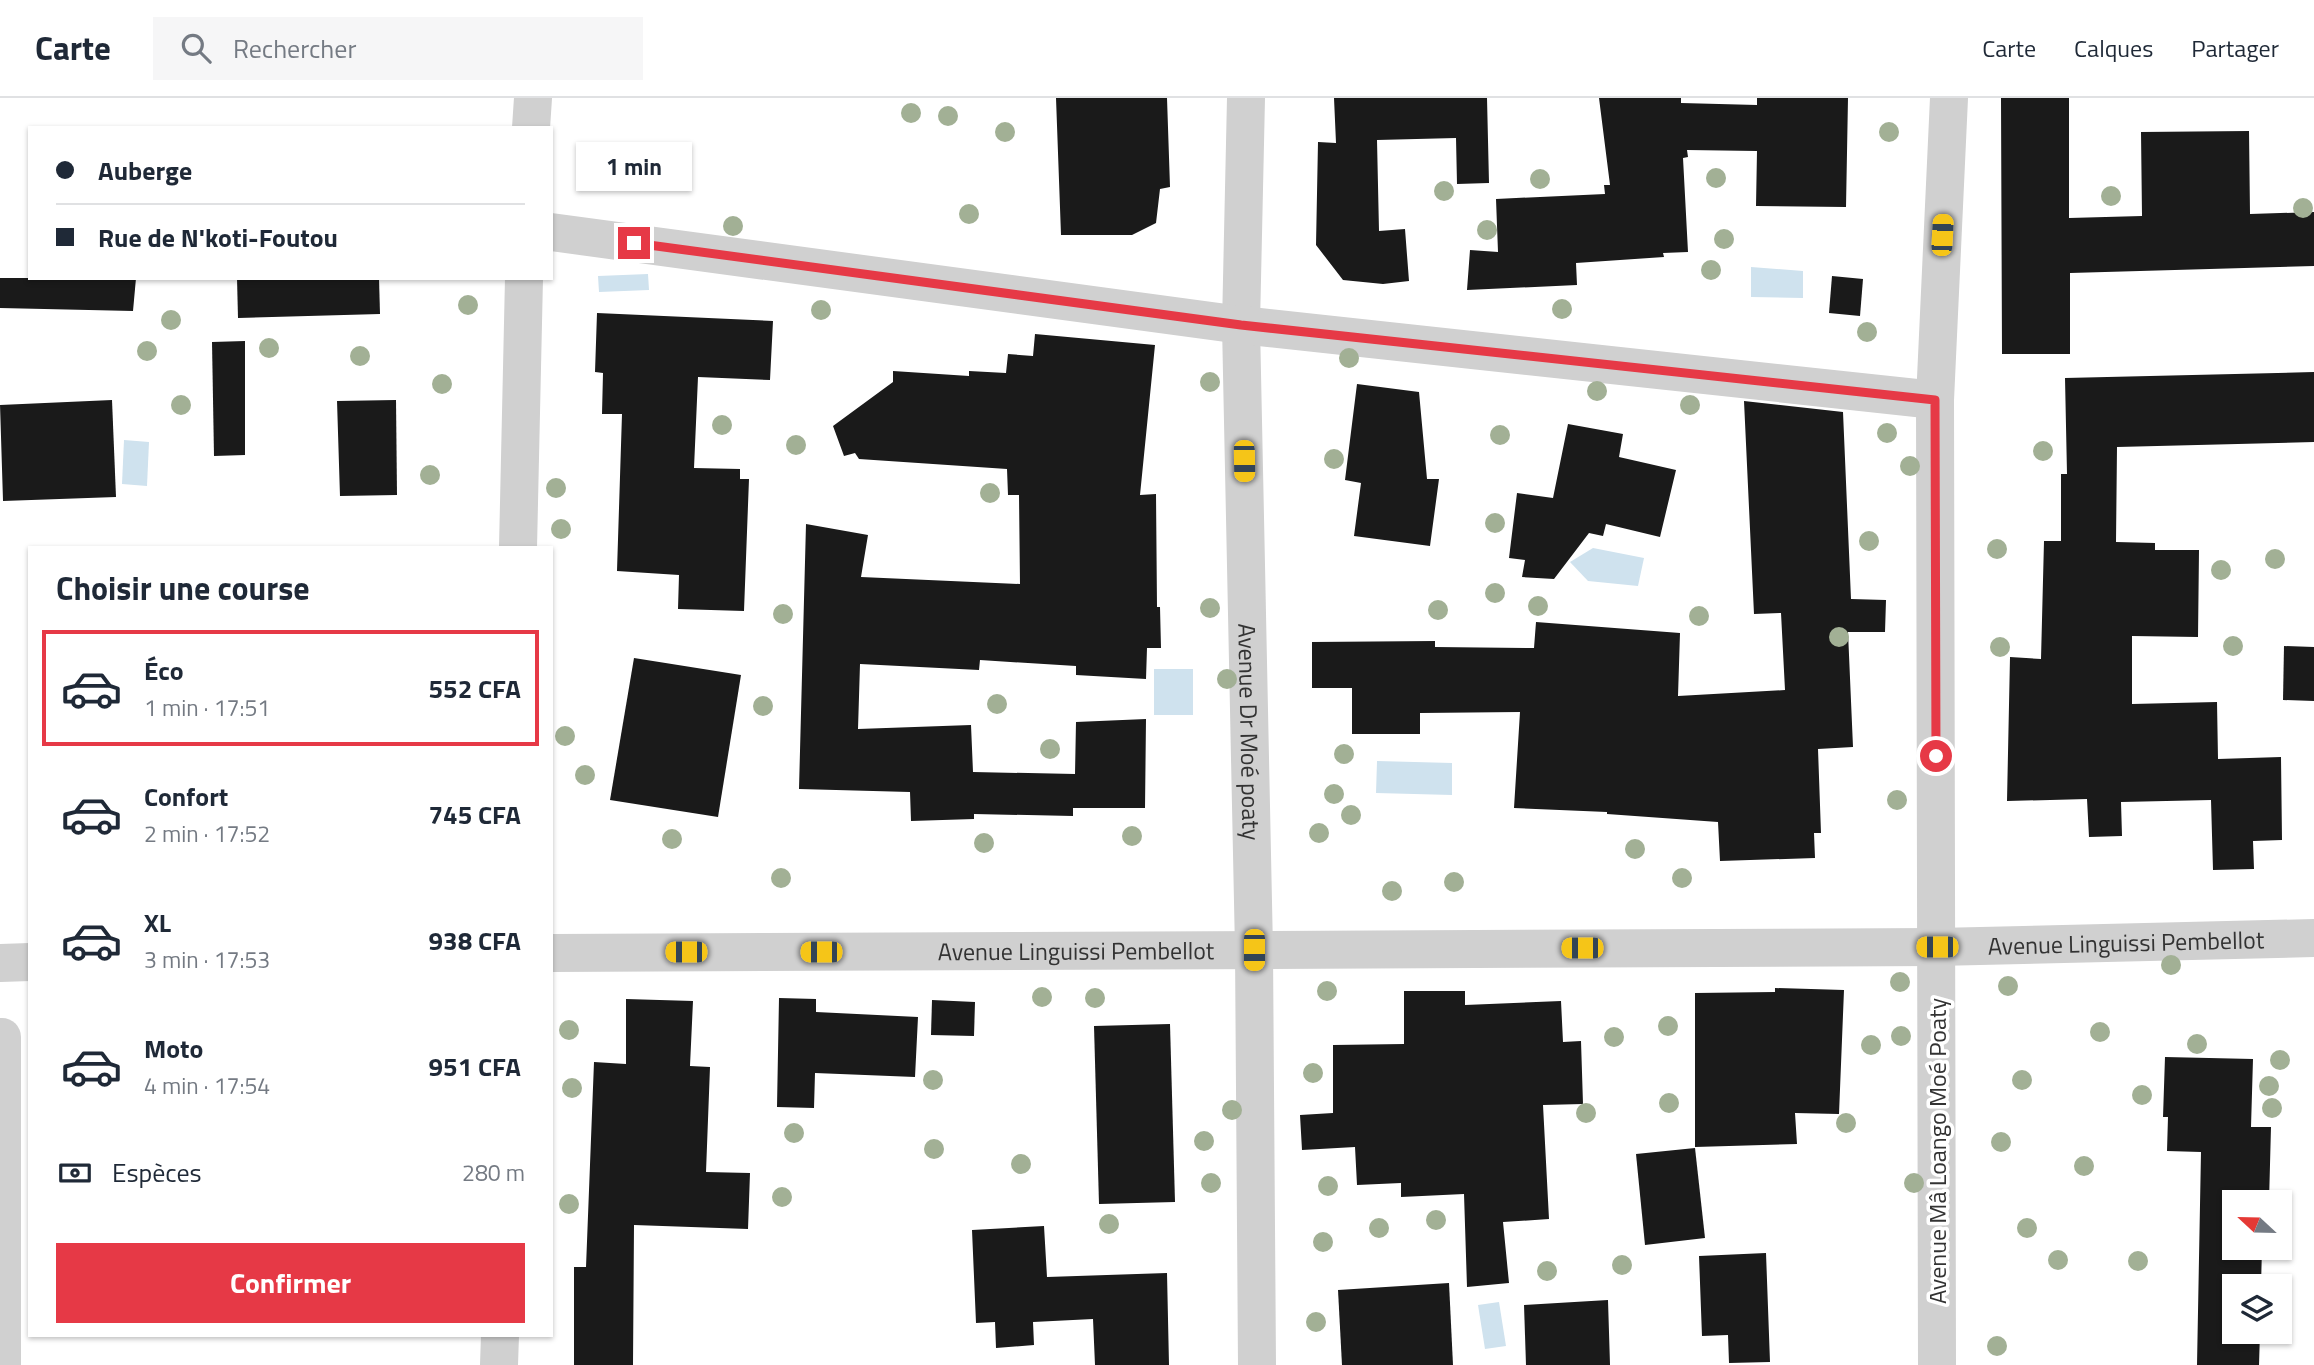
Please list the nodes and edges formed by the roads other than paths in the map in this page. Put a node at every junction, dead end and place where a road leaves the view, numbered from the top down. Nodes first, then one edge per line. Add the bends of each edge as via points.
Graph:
1 (533, 98) edge
2 (1246, 98) edge
3 (1949, 98) edge
4 (531, 126) edge
5 (553, 232) edge
6 (524, 280) edge
7 (1241, 325) junction
8 (1935, 400) junction
9 (518, 546) edge
10 (2314, 938) edge
11 (1937, 947) junction
12 (1254, 950) junction
13 (553, 953) edge
14 (28, 962) edge
15 (0, 963) edge
16 (2, 1037) edge
17 (500, 1337) edge
18 (2, 1365) edge
19 (499, 1365) edge
20 (1257, 1365) edge
21 (1937, 1365) edge

1 - 4 street
2 - 7 street, Avenue Dr Moé poaty
3 - 8 street, Avenue Mâ Loango Moé Poaty
5 - 7 street
6 - 9 street
7 - 8 street
7 - 12 street, Avenue Dr Moé poaty
8 - 11 street, Avenue Mâ Loango Moé Poaty
10 - 11 street, Avenue Linguissi Pembellot
11 - 12 street, Avenue Linguissi Pembellot
11 - 21 street, Avenue Mâ Loango Moé Poaty
12 - 13 street, Avenue Linguissi Pembellot
12 - 20 street, Avenue Dr Moé poaty
14 - 15 street
16 - 18 street
17 - 19 street

